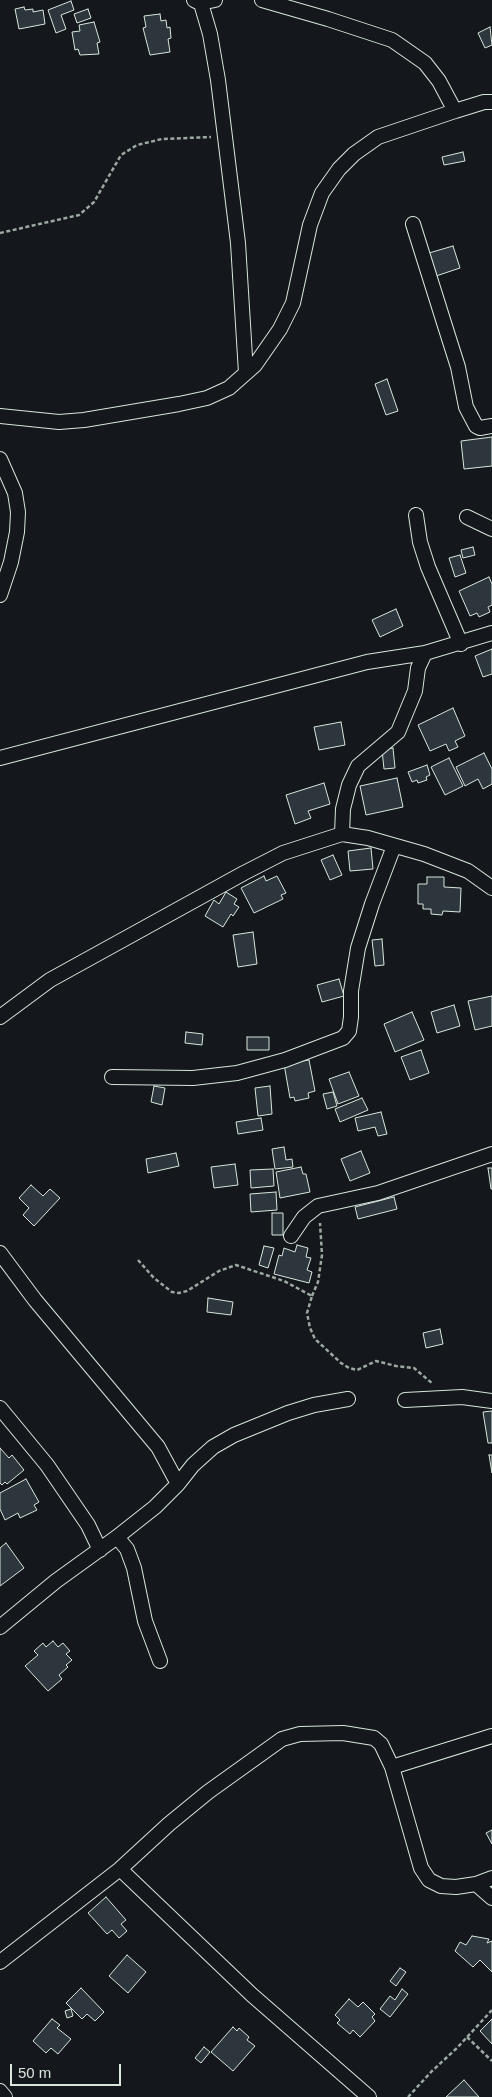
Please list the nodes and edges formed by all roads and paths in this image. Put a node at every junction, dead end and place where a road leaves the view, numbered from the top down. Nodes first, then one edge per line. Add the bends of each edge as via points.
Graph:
1 (214, 0) edge
2 (262, 0) edge
3 (198, 1) edge
4 (492, 102) edge
5 (456, 111) junction
6 (224, 136) junction
7 (413, 224) dead end
8 (0, 233) edge
9 (246, 373) junction
10 (0, 416) edge
11 (492, 426) edge
12 (0, 459) edge
13 (416, 515) dead end
14 (467, 517) dead end
15 (492, 528) edge
16 (0, 595) edge
17 (492, 633) edge
18 (461, 644) junction
19 (424, 653) junction
20 (0, 758) edge
21 (342, 834) junction
22 (394, 846) junction
23 (492, 888) edge
24 (0, 1017) edge
25 (112, 1077) dead end
26 (492, 1154) edge
27 (318, 1206) junction
28 (291, 1236) dead end
29 (0, 1253) edge
30 (138, 1260) dead end
31 (312, 1296) junction
32 (446, 1398) junction
33 (348, 1399) dead end
34 (405, 1400) dead end
35 (492, 1401) edge
36 (0, 1408) edge
37 (178, 1484) junction
38 (117, 1537) junction
39 (100, 1550) junction
40 (0, 1627) edge
41 (160, 1661) dead end
42 (492, 1736) edge
43 (392, 1767) junction
44 (120, 1869) junction
45 (492, 1878) edge
46 (476, 1884) junction
47 (492, 1898) edge
48 (0, 1962) edge
49 (492, 2010) edge
50 (467, 2037) junction
51 (492, 2061) edge
52 (0, 2091) edge
53 (5, 2097) edge
54 (369, 2097) edge
55 (408, 2097) edge

1 - 3 street
2 - 5 street via 392,40 425,63
3 - 6 street via 210,34
4 - 5 street
5 - 9 street via 378,137 340,169 322,194 310,225 293,303 280,329
6 - 8 path via 162,139 137,145 121,155 94,202 79,215
6 - 9 street via 238,243
7 - 11 street via 458,367 466,407 476,426
9 - 10 street via 229,388 207,398 137,412 59,422
12 - 16 street via 15,493 18,512 16,540
13 - 18 street via 428,567
14 - 15 street
17 - 18 street
18 - 19 street
19 - 20 street via 348,667
19 - 21 street via 398,732 358,766 349,785
21 - 22 street
21 - 24 street via 282,853 244,873 50,980
22 - 23 street via 468,871
22 - 25 street via 358,948 349,1031 343,1038 285,1060 237,1073 193,1078
26 - 27 street via 378,1193
27 - 28 street via 304,1217
27 - 31 path via 322,1255 318,1282
29 - 37 street via 158,1447
30 - 31 path via 172,1292 187,1290 236,1264 284,1281
31 - 32 path via 307,1313 310,1328 315,1339 341,1363 357,1370 376,1361 414,1368
32 - 34 street
32 - 35 street
33 - 37 street via 288,1413 234,1435 213,1447
36 - 39 street via 47,1465 88,1525
37 - 38 street
38 - 39 street
38 - 41 street via 127,1549 134,1568 145,1621
39 - 40 street
42 - 43 street
43 - 44 street via 381,1744 374,1738 316,1733 282,1739 208,1792
43 - 46 street via 420,1868 429,1880 441,1886
44 - 48 street
44 - 54 street via 252,1995
45 - 46 street
46 - 47 street
49 - 50 path
50 - 51 path
50 - 55 path
52 - 53 street

